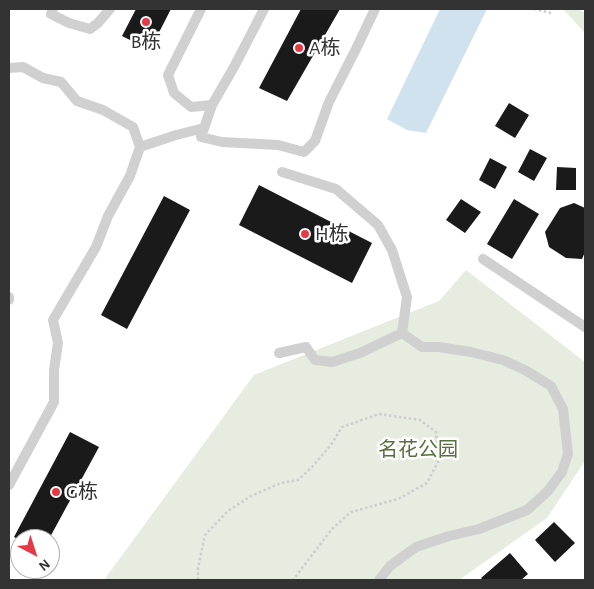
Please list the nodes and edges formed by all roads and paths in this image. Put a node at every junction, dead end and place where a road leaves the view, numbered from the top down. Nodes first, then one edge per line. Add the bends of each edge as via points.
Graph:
1 (53, 9) edge
2 (110, 9) edge
3 (201, 9) edge
4 (264, 9) edge
5 (374, 9) edge
6 (534, 9) edge
7 (551, 12) dead end
8 (9, 68) edge
9 (212, 105) junction
10 (204, 128) junction
11 (140, 147) junction
12 (282, 172) dead end
13 (484, 259) dead end
14 (585, 327) edge
15 (402, 333) junction
16 (278, 353) dead end
17 (9, 485) edge
18 (198, 580) edge
19 (293, 580) edge
20 (379, 580) edge

1 - 2 street via 51,14 90,29
3 - 9 street via 168,75 174,93 191,107
4 - 9 street
5 - 10 street via 329,102 315,141 304,152 278,145 222,142 201,137
6 - 7 path
8 - 11 street via 23,67 42,78 61,82 78,100 133,127
9 - 10 street
10 - 11 street
11 - 17 street via 130,176 108,216 96,247 53,320 58,343 54,402
12 - 15 street via 336,189 378,225 392,250 407,297
13 - 14 street
15 - 16 street via 332,362 315,360 306,347
15 - 20 street via 422,347 471,352 502,360 551,386 563,409 568,454 562,472 547,492 527,510 479,529 416,547 390,566
18 - 19 path via 205,535 228,511 251,496 281,483 298,480 342,427 380,414 420,420 436,432 438,462 428,483 398,499 351,512 332,528

